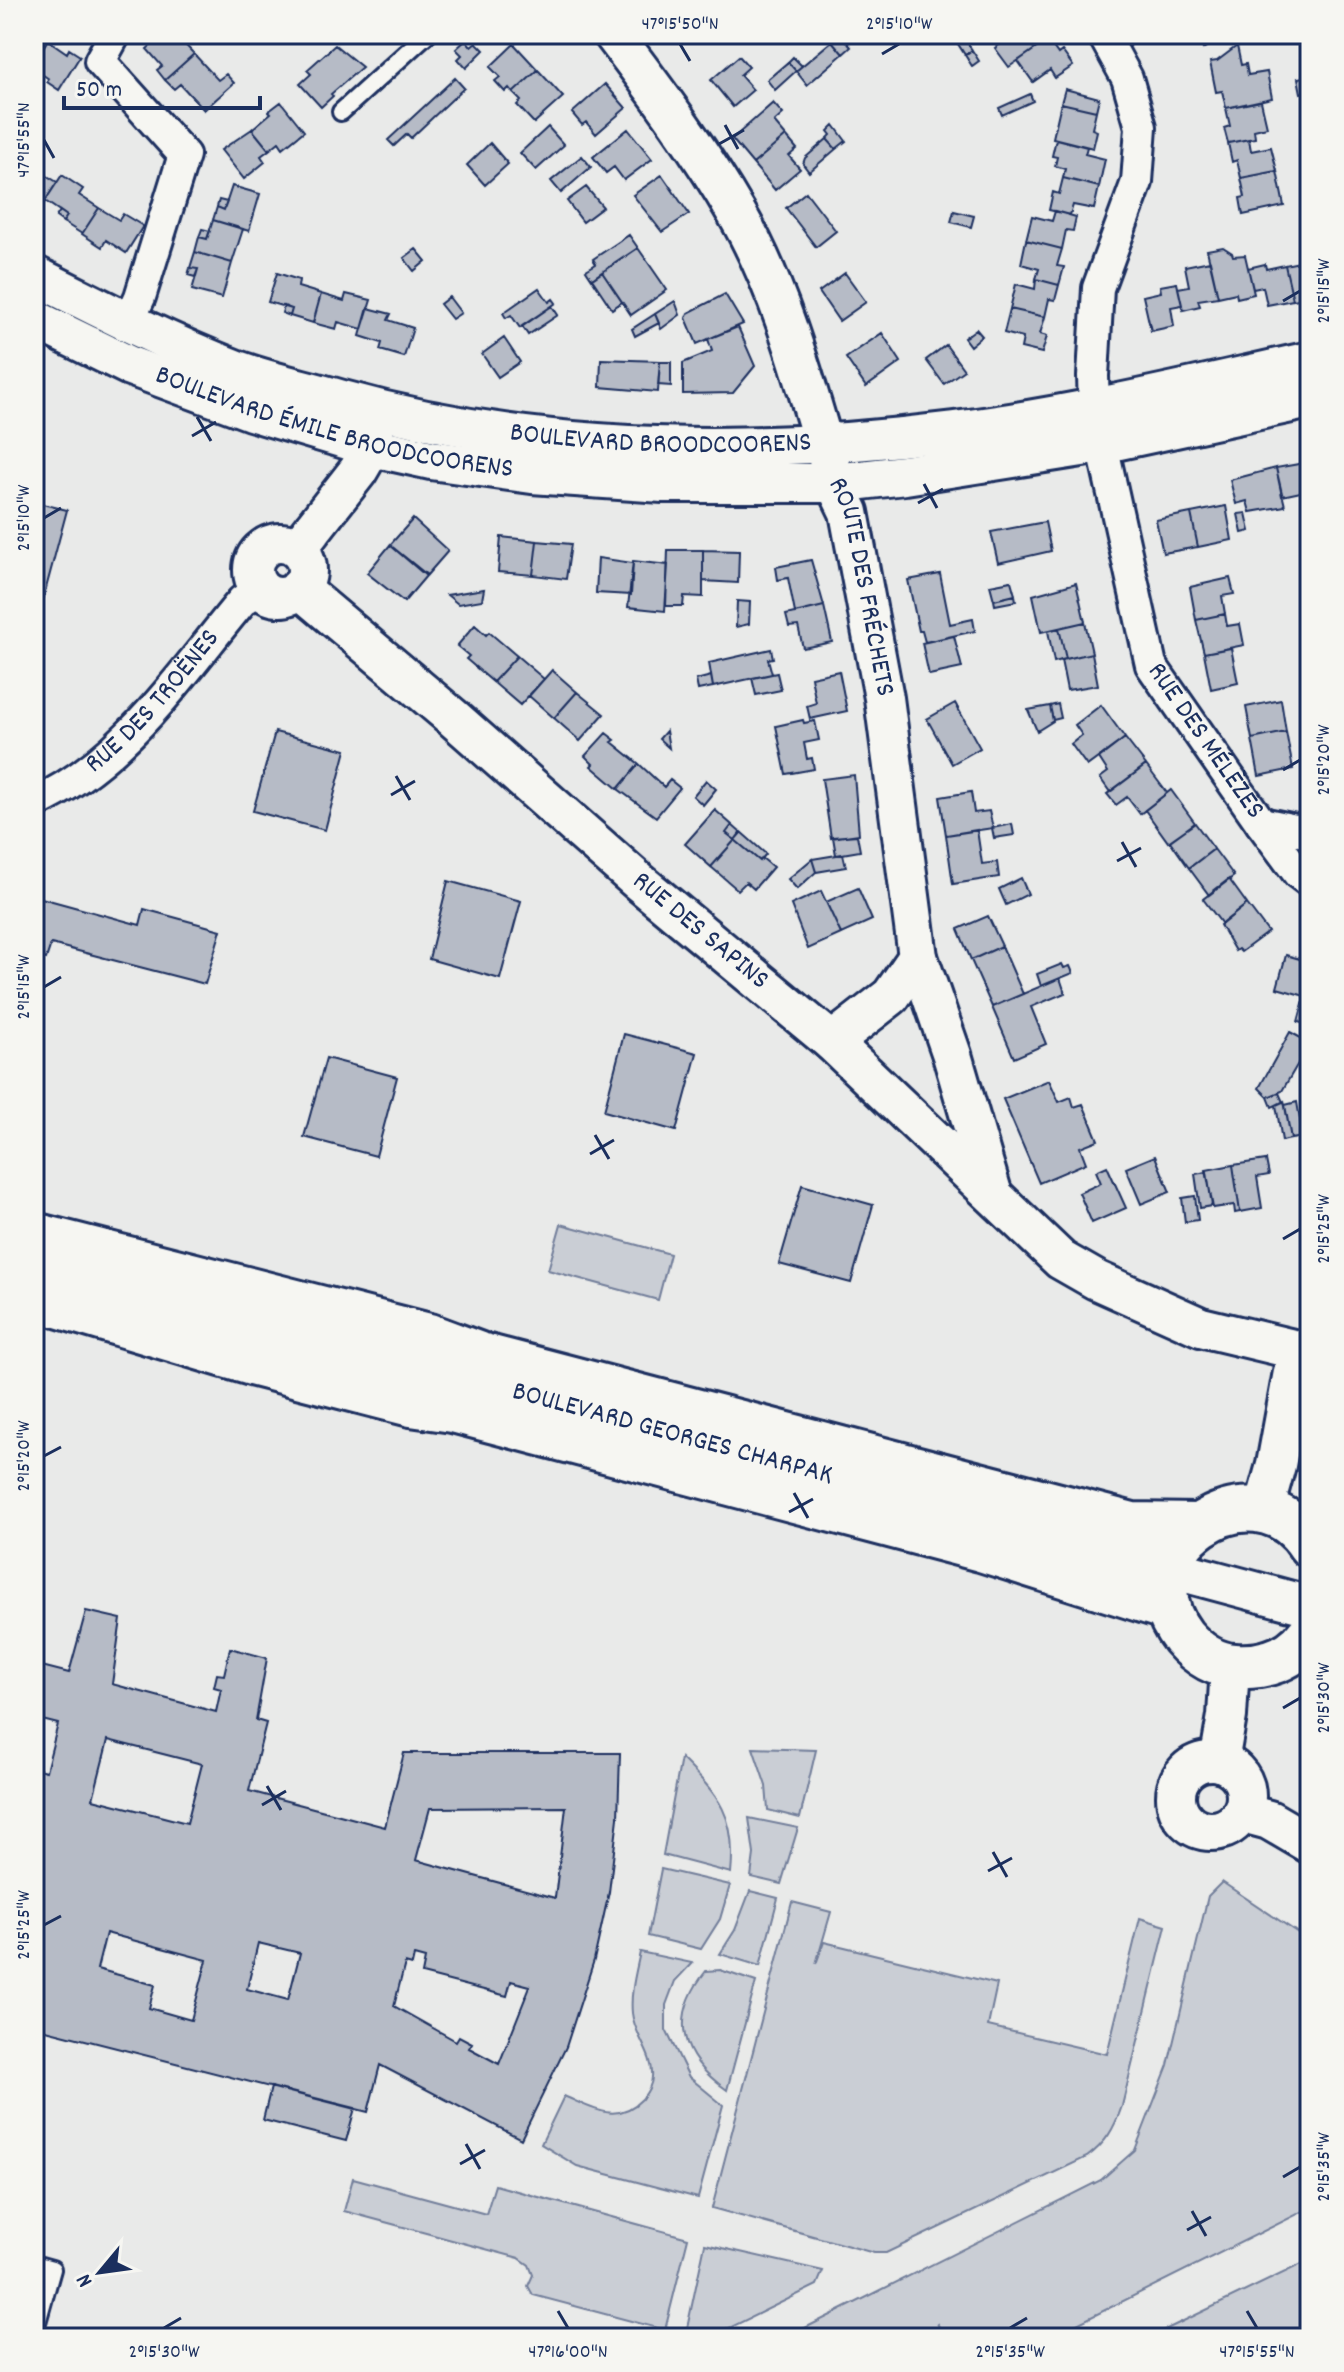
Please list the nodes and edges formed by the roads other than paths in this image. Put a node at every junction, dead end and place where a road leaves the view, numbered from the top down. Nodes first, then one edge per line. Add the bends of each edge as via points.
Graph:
1 (115, 34) edge
2 (427, 34) edge
3 (613, 34) edge
4 (1103, 34) edge
5 (341, 112) dead end
6 (34, 275) edge
7 (34, 319) edge
8 (128, 323) junction
9 (1310, 361) edge
10 (1310, 399) edge
11 (1094, 408) junction
12 (375, 409) junction
13 (824, 444) junction
14 (1101, 444) junction
15 (372, 447) junction
16 (835, 483) junction
17 (297, 549) junction
18 (260, 588) junction
19 (299, 588) junction
20 (34, 803) edge
21 (1261, 823) junction
22 (1310, 833) edge
23 (1310, 882) edge
24 (918, 957) junction
25 (832, 1042) junction
26 (967, 1113) junction
27 (936, 1141) junction
28 (993, 1195) junction
29 (34, 1235) edge
30 (34, 1267) edge
31 (34, 1298) edge
32 (1304, 1349) edge
33 (1263, 1512) junction
34 (1197, 1526) junction
35 (1310, 1545) edge
36 (1169, 1587) junction
37 (1308, 1632) edge
38 (1230, 1666) junction
39 (1219, 1762) junction
40 (1243, 1813) junction
41 (1310, 1844) edge
42 (34, 2264) edge
43 (34, 2333) edge

1 - 8 street via 100,61 184,155
2 - 5 lane
3 - 13 street, ROUTE DES FRÉCHETS via 669,108 738,216 776,296
4 - 11 street, RUE DES MÉLÈZES via 1127,78 1141,127 1137,182 1098,288
6 - 8 street, BOULEVARD BROODCOORENS
7 - 15 street, BOULEVARD ÉMILE BROODCOORENS via 130,366 251,411
8 - 12 street, BOULEVARD BROODCOORENS via 240,371
9 - 11 street, BOULEVARD BROODCOORENS
10 - 14 street, BOULEVARD ÉMILE BROODCOORENS
11 - 13 street, BOULEVARD BROODCOORENS via 956,431
11 - 14 street, RUE DES MÉLÈZES
12 - 13 street, BOULEVARD BROODCOORENS via 550,441 705,449
12 - 15 street
13 - 16 street, ROUTE DES FRÉCHETS
14 - 16 street, BOULEVARD ÉMILE BROODCOORENS
14 - 21 street, RUE DES MÉLÈZES via 1151,665
15 - 16 street, BOULEVARD ÉMILE BROODCOORENS via 547,475 663,483
15 - 17 street
16 - 24 street, ROUTE DES FRÉCHETS via 849,512 884,698
17 - 18 street via 280,543 264,548 253,571
17 - 19 street via 306,573
18 - 19 street via 275,596
18 - 20 street, RUE DES TROËNES via 242,601 133,732 74,782
19 - 25 street, RUE DES SAPINS
21 - 22 street
21 - 23 street, RUE DES MÉLÈZES
24 - 25 street via 891,996
24 - 26 street, ROUTE DES FRÉCHETS
25 - 27 street, RUE DES SAPINS
26 - 27 street
26 - 28 street, ROUTE DES FRÉCHETS
27 - 28 street, RUE DES SAPINS
28 - 32 street, RUE DES SAPINS via 1061,1260 1096,1280 1201,1327
29 - 34 main road, BOULEVARD GEORGES CHARPAK via 1087,1514 1132,1525
30 - 36 street, BOULEVARD GEORGES CHARPAK
31 - 36 main road, BOULEVARD GEORGES CHARPAK via 255,1364 453,1410 1112,1588
32 - 33 street
33 - 34 main road via 1240,1510
33 - 35 main road via 1286,1520
34 - 36 main road via 1179,1544
36 - 37 street, BOULEVARD GEORGES CHARPAK
36 - 38 main road via 1177,1628 1209,1659
37 - 38 main road via 1282,1659 1257,1667
38 - 39 street
39 - 40 street via 1243,1781
39 - 40 street via 1196,1764 1186,1771 1176,1792 1179,1813 1194,1828 1216,1832
40 - 41 street via 1269,1820
42 - 43 lane via 52,2269

